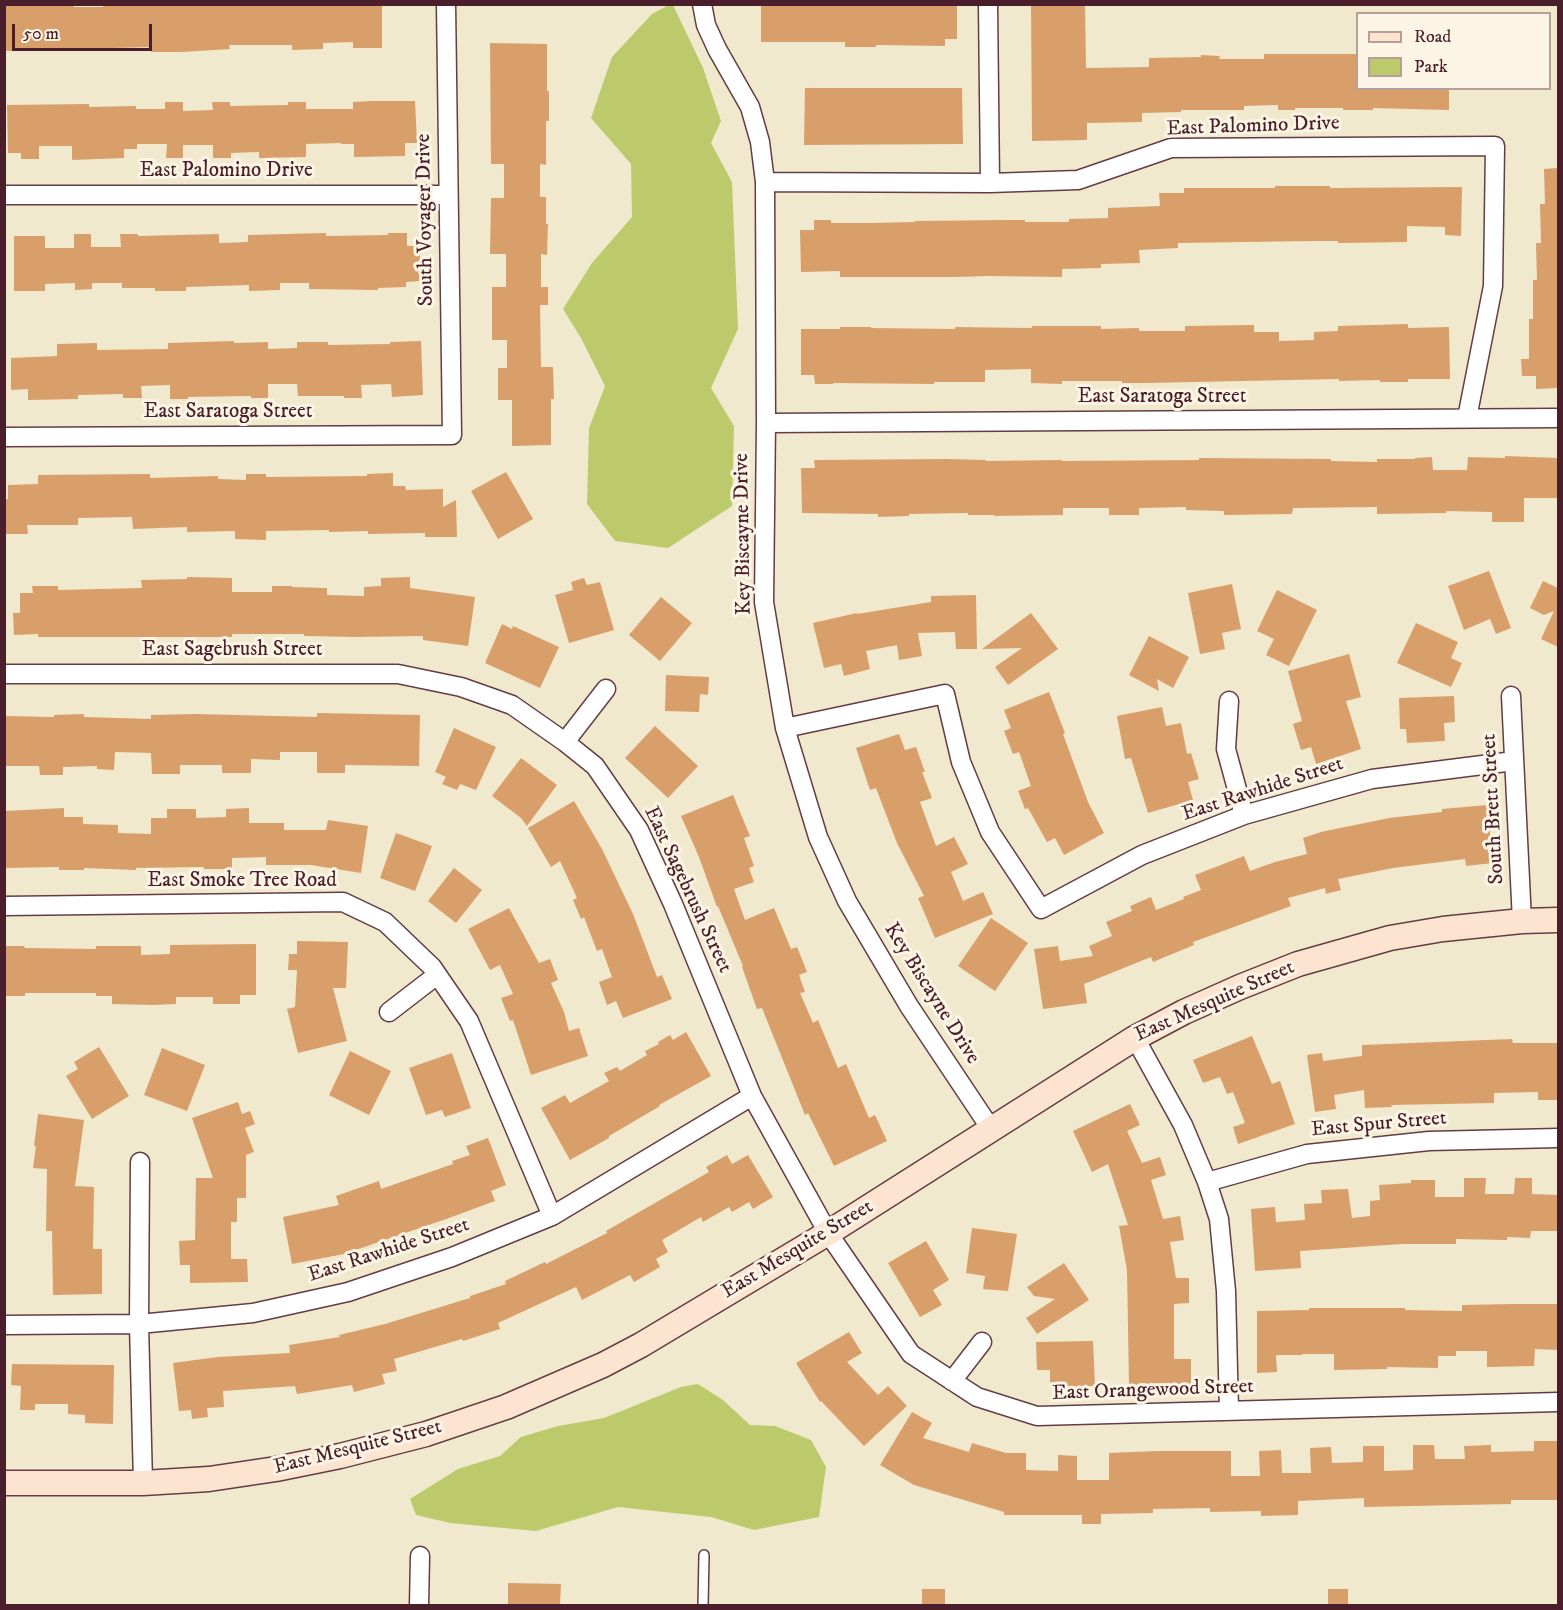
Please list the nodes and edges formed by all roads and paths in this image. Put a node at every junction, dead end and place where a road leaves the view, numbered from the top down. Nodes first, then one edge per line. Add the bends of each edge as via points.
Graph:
1 (446, 4) edge
2 (702, 4) edge
3 (988, 4) edge
4 (765, 182) junction
5 (990, 183) junction
6 (4, 195) edge
7 (448, 195) junction
8 (1467, 418) junction
9 (1558, 418) edge
10 (766, 423) junction
11 (452, 435) joint
12 (4, 437) edge
13 (4, 674) edge
14 (606, 688) dead end
15 (1511, 696) dead end
16 (1229, 701) dead end
17 (785, 728) junction
18 (565, 742) junction
19 (1514, 761) junction
20 (1244, 815) junction
21 (4, 906) edge
22 (1558, 920) edge
23 (1522, 921) junction
24 (437, 975) junction
25 (389, 1012) dead end
26 (1135, 1038) junction
27 (752, 1096) junction
28 (991, 1129) junction
29 (1558, 1138) edge
30 (140, 1162) dead end
31 (1207, 1182) junction
32 (552, 1216) junction
33 (828, 1233) junction
34 (139, 1324) junction
35 (4, 1325) edge
36 (982, 1342) dead end
37 (952, 1381) junction
38 (1558, 1402) edge
39 (1229, 1411) junction
40 (143, 1483) junction
41 (4, 1484) edge
42 (704, 1555) dead end
43 (420, 1556) dead end
44 (419, 1605) edge
45 (703, 1605) edge

1 - 7 street, South Voyager Drive
2 - 4 street, Key Biscayne Drive via 717,49 750,107
3 - 5 street
4 - 5 street, East Palomino Drive
4 - 10 street, Key Biscayne Drive
5 - 8 street, East Palomino Drive via 1077,180 1171,148 1495,146 1493,286
6 - 7 street, East Palomino Drive
7 - 11 street, South Voyager Drive
8 - 9 street, East Saratoga Street
8 - 10 street, East Saratoga Street
10 - 17 street, Key Biscayne Drive via 764,602
11 - 12 street, East Saratoga Street
13 - 18 street, East Sagebrush Street via 398,674 461,687 512,705
14 - 18 street
15 - 19 street, South Brett Street
16 - 20 street via 1226,749
17 - 20 street, East Rawhide Street via 945,693 961,762 990,832 1041,909 1142,855
17 - 28 street, Key Biscayne Drive via 818,837 847,901 909,1006
18 - 27 street, East Sagebrush Street via 595,766 639,830
19 - 20 street, East Rawhide Street via 1372,779
19 - 23 street, South Brett Street
21 - 24 street, East Smoke Tree Road via 343,902 385,922
22 - 23 street, East Mesquite Street
23 - 26 street, East Mesquite Street via 1390,938 1298,964 1184,1012
24 - 25 street
24 - 32 street, East Smoke Tree Road via 469,1021
26 - 28 street, East Mesquite Street
26 - 31 street via 1182,1125
27 - 32 street, East Rawhide Street
27 - 33 street, East Sagebrush Street
28 - 33 street, East Mesquite Street
29 - 31 street, East Spur Street via 1429,1141 1306,1154
30 - 34 street
31 - 39 street via 1219,1220 1226,1291
32 - 34 street, East Rawhide Street via 452,1257 348,1292 253,1313
33 - 37 street, East Orangewood Street via 911,1354
33 - 40 street, East Mesquite Street via 641,1345 506,1407 426,1434 340,1456 209,1479
34 - 35 street, East Rawhide Street
34 - 40 street
36 - 37 street
37 - 39 street, East Orangewood Street via 977,1397 1037,1416
38 - 39 street, East Orangewood Street
40 - 41 street, East Mesquite Street
42 - 45 lane
43 - 44 street

